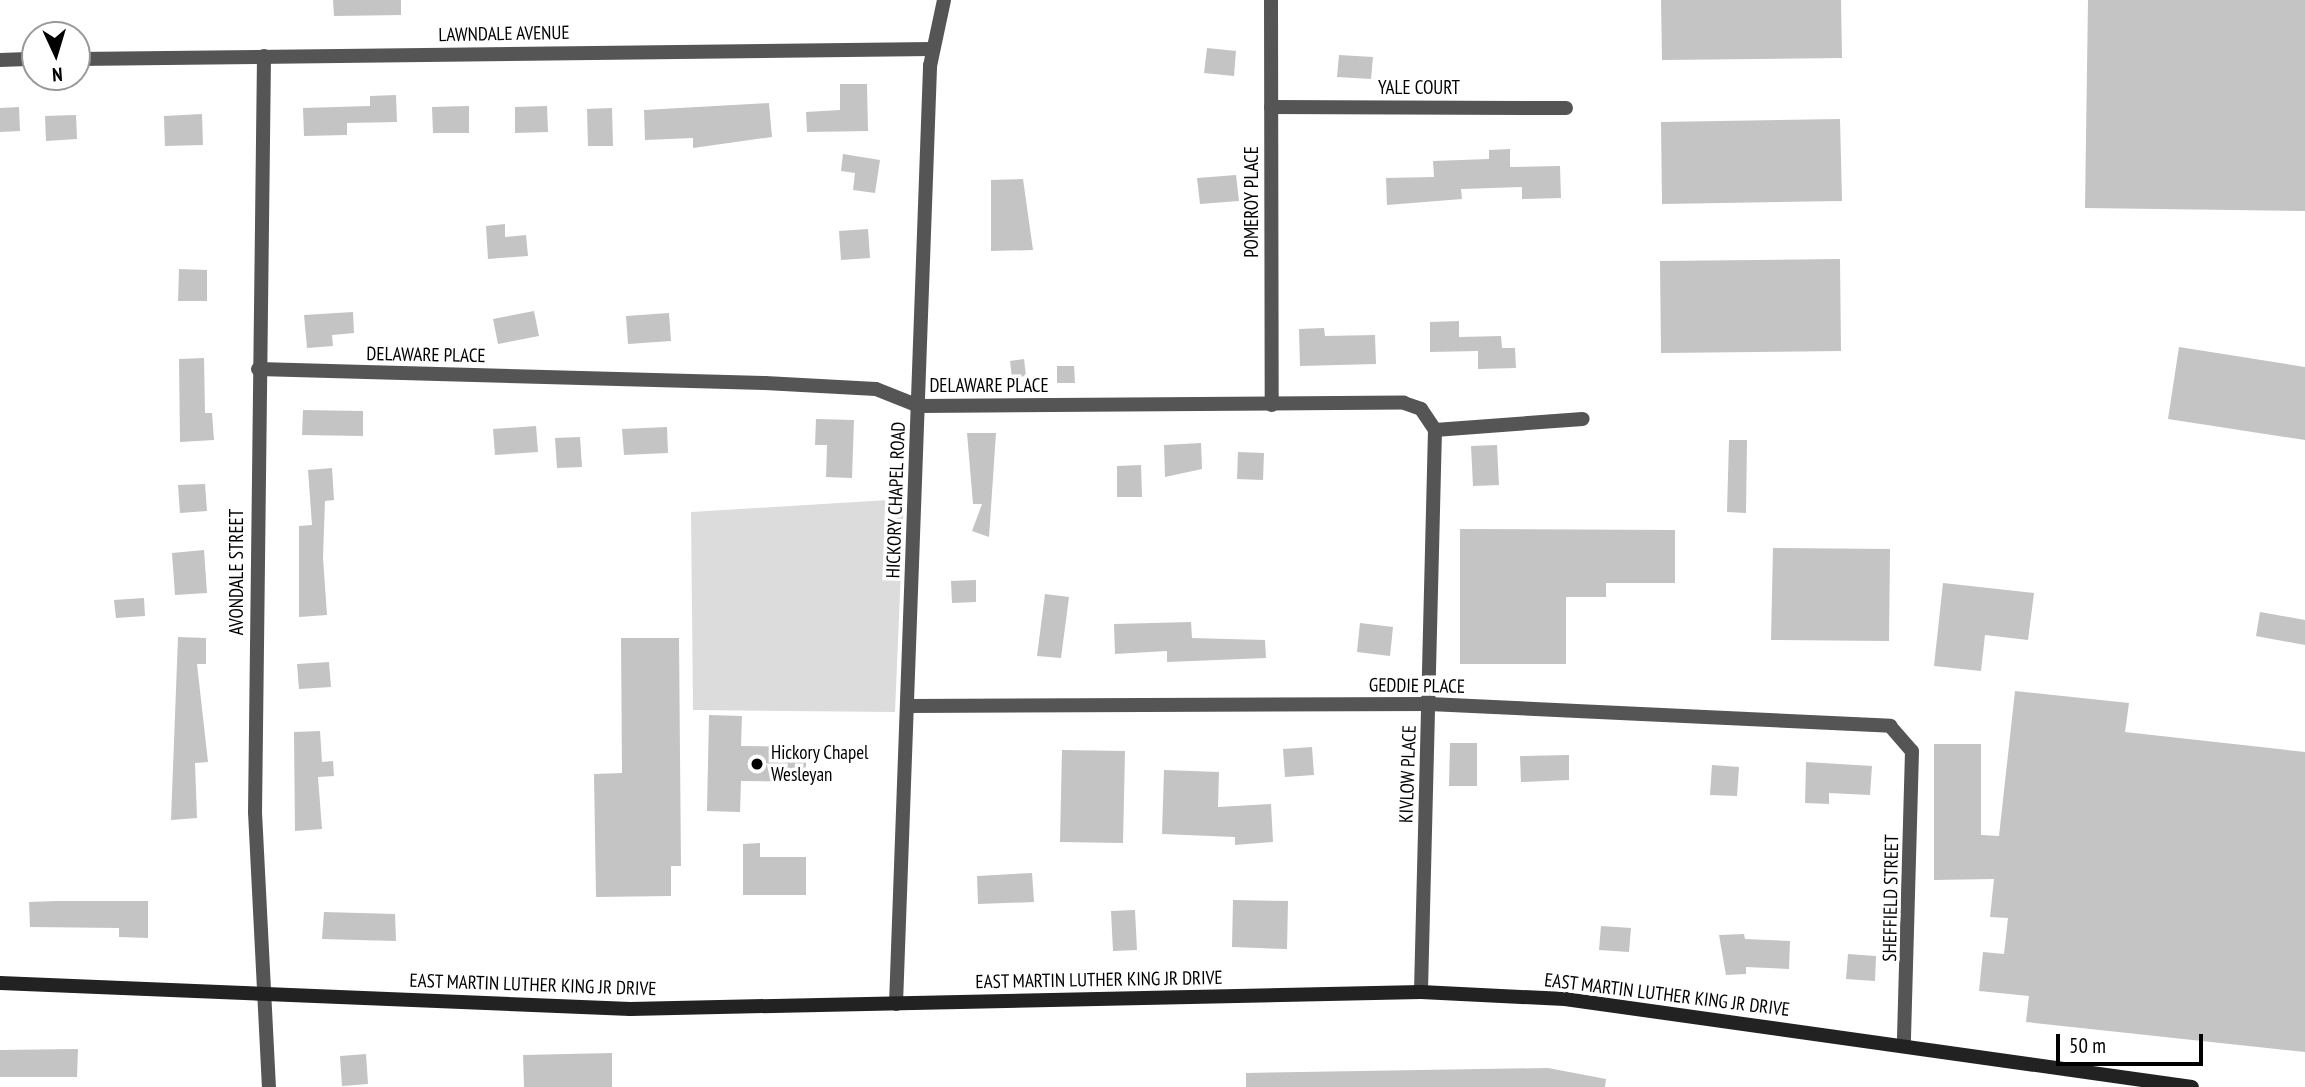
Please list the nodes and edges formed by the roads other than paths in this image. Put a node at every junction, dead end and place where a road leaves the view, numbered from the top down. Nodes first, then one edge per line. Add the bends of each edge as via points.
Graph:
1 (944, 0) edge
2 (1271, 0) edge
3 (932, 49) junction
4 (264, 56) junction
5 (21, 59) edge
6 (91, 59) edge
7 (0, 60) edge
8 (1271, 107) junction
9 (1566, 108) dead end
10 (258, 369) junction
11 (1272, 405) junction
12 (919, 406) junction
13 (1583, 419) dead end
14 (1435, 430) junction
15 (1429, 704) junction
16 (907, 706) junction
17 (1912, 751) joint
18 (0, 983) edge
19 (1422, 992) junction
20 (266, 994) junction
21 (896, 1004) junction
22 (1904, 1046) junction
23 (269, 1087) edge
24 (2192, 1087) edge

1 - 3 street, HICKORY CHAPEL ROAD
2 - 8 street, POMEROY PLACE
3 - 4 street, LAWNDALE AVENUE
3 - 12 street, HICKORY CHAPEL ROAD
4 - 6 street, LAWNDALE AVENUE
4 - 10 street, AVONDALE STREET
5 - 7 street
8 - 9 street, YALE COURT
8 - 11 street, POMEROY PLACE
10 - 12 street, DELAWARE PLACE via 876,389
10 - 20 street, AVONDALE STREET via 255,813
11 - 12 street, DELAWARE PLACE
11 - 14 street, DELAWARE PLACE via 1404,403 1422,409
12 - 16 street, HICKORY CHAPEL ROAD
13 - 14 street
14 - 15 street, KIVLOW PLACE
15 - 16 street, GEDDIE PLACE
15 - 17 street, GEDDIE PLACE via 1878,723 1900,732
15 - 19 street, KIVLOW PLACE
16 - 21 street, HICKORY CHAPEL ROAD
17 - 22 street, SHEFFIELD STREET
18 - 20 main road, EAST MARTIN LUTHER KING JR DRIVE
19 - 21 main road, EAST MARTIN LUTHER KING JR DRIVE
19 - 22 main road, EAST MARTIN LUTHER KING JR DRIVE via 1565,999
20 - 21 main road, EAST MARTIN LUTHER KING JR DRIVE via 630,1009
20 - 23 street, AVONDALE STREET
22 - 24 main road, EAST MARTIN LUTHER KING JR DRIVE

